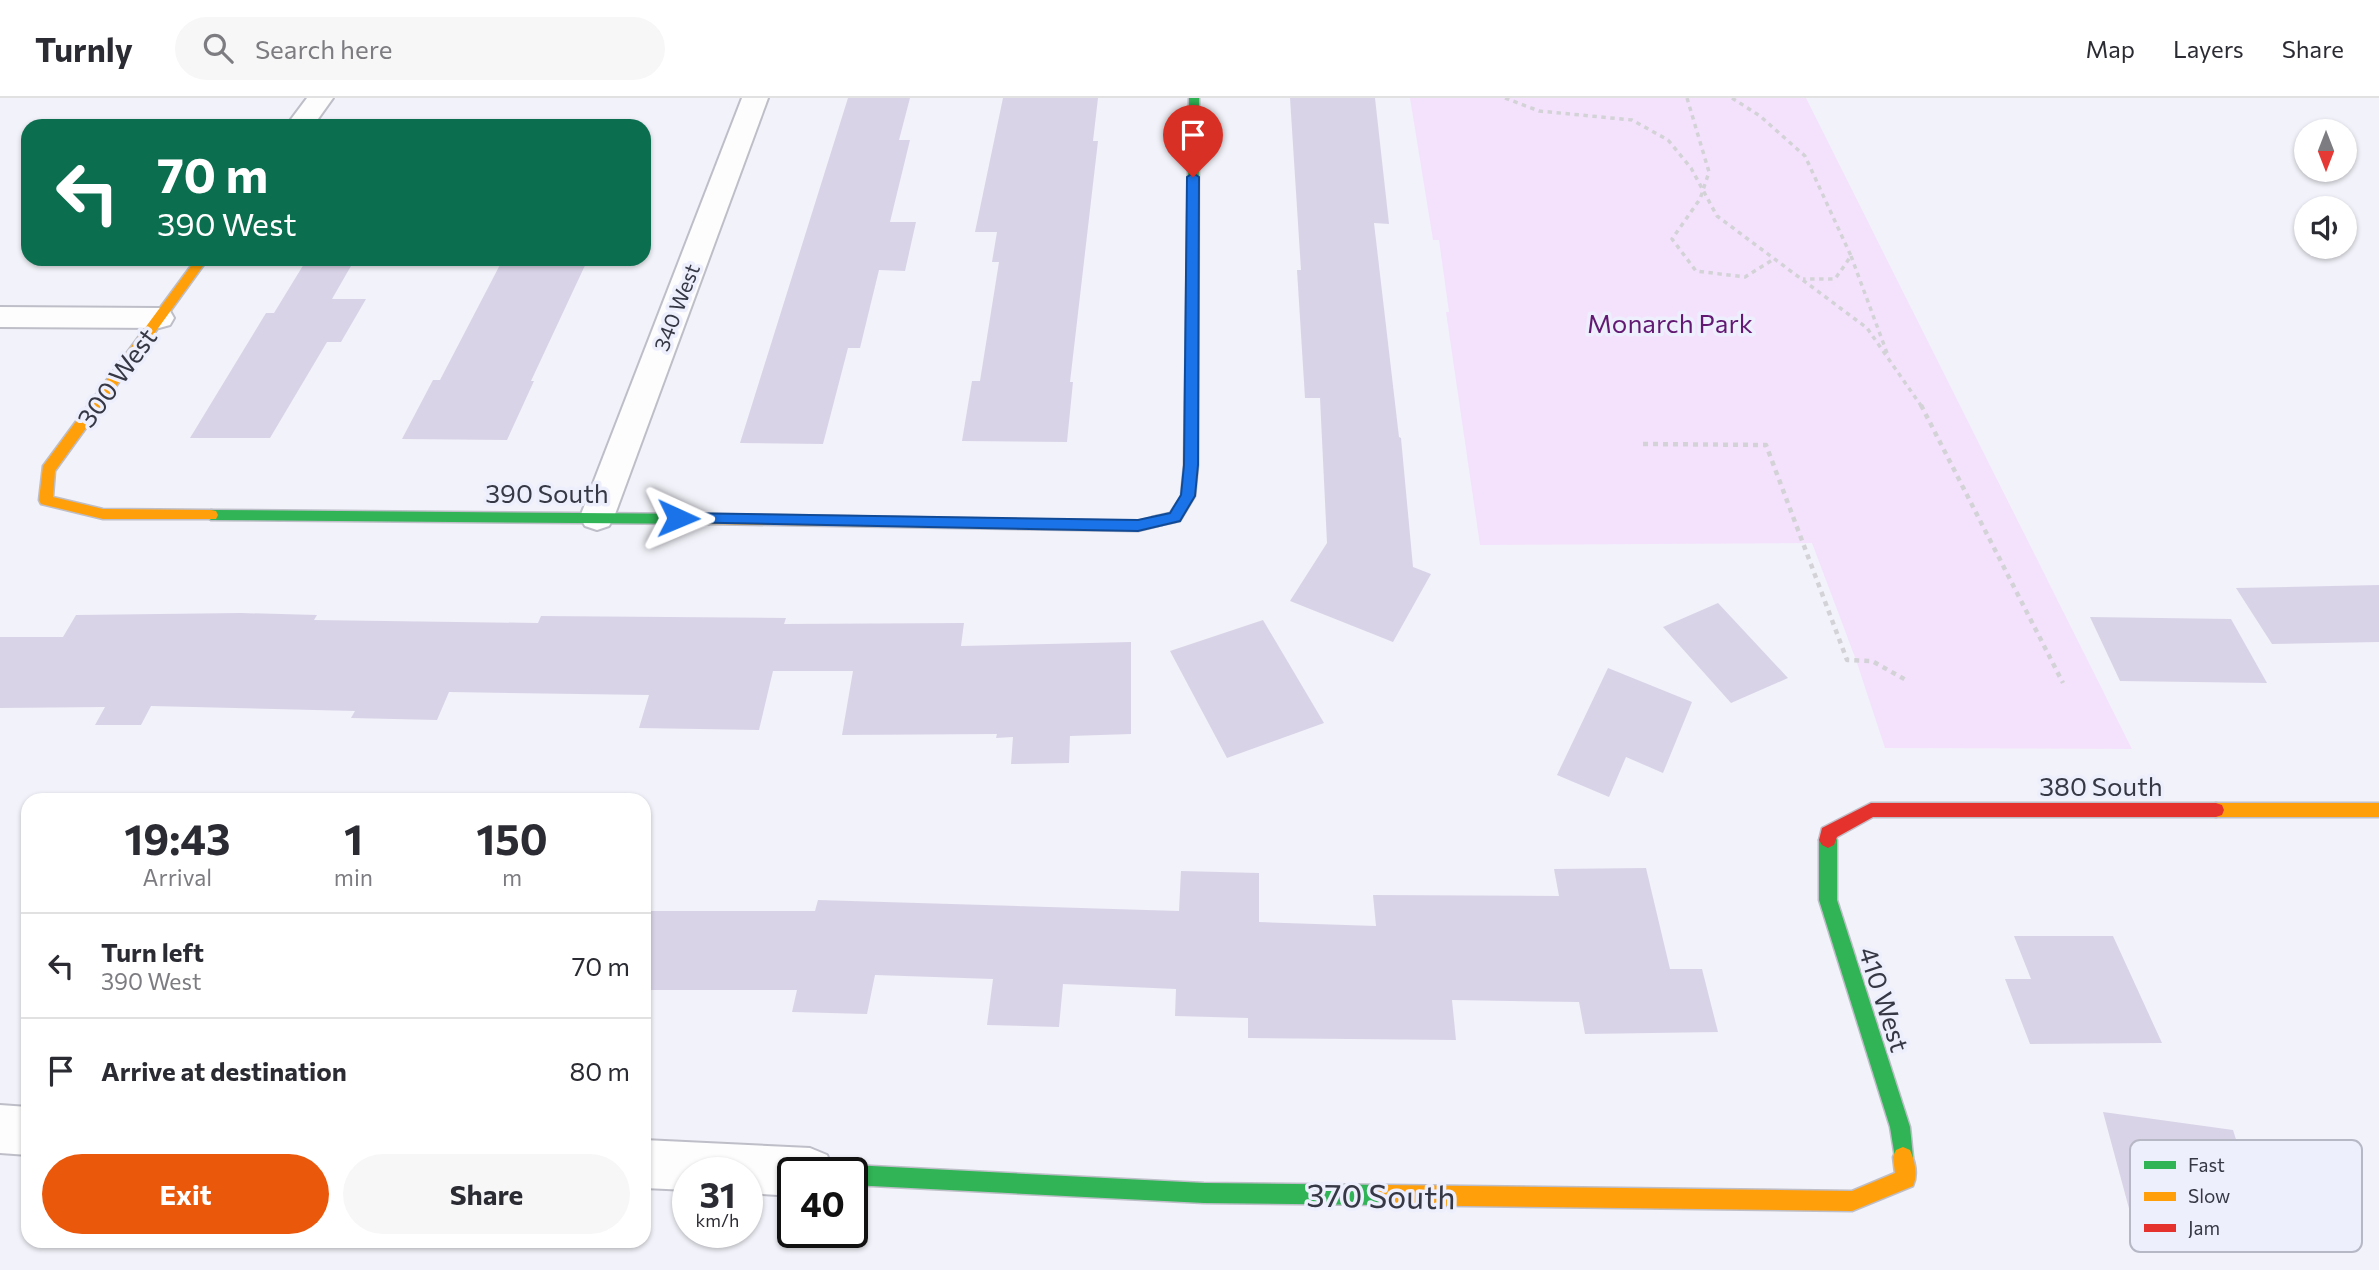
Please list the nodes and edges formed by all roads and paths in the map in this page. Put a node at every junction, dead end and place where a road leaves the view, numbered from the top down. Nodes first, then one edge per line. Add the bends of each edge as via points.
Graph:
1 (320, 98) edge
2 (755, 98) edge
3 (1194, 98) edge
4 (1505, 98) edge
5 (1687, 98) edge
6 (1732, 98) edge
7 (304, 119) edge
8 (1702, 190) junction
9 (1851, 256) junction
10 (1774, 259) junction
11 (197, 266) edge
12 (1802, 279) junction
13 (0, 317) edge
14 (159, 318) junction
15 (1890, 360) junction
16 (1643, 444) dead end
17 (46, 500) joint
18 (597, 517) junction
19 (1906, 680) dead end
20 (2063, 683) dead end
21 (2379, 810) edge
22 (1828, 833) joint
23 (0, 1129) edge
24 (21, 1130) edge
25 (651, 1164) edge
26 (777, 1170) edge
27 (868, 1176) edge
28 (1906, 1179) joint

1 - 7 street
2 - 18 street, 340 West
3 - 18 street, 390 South via 1191,465 1188,496 1175,517 1138,526
4 - 8 path via 1539,111 1632,120 1668,140
5 - 8 path via 1709,172
6 - 9 path via 1805,156
8 - 10 path via 1717,216
8 - 10 path via 1697,207 1672,239 1696,271 1745,277
9 - 12 path via 1835,279
9 - 15 path
10 - 12 path
11 - 14 street, 300 West
12 - 15 path via 1867,328
13 - 14 street
14 - 17 street, 300 West via 48,470
15 - 20 path via 1919,400
16 - 19 path via 1766,445 1847,660 1872,662
17 - 18 street, 390 South via 103,514
21 - 22 street, 380 South via 1871,810
22 - 28 street, 410 West via 1828,900 1900,1126
23 - 24 street
25 - 26 street
27 - 28 street, 370 South via 1204,1193 1852,1201

